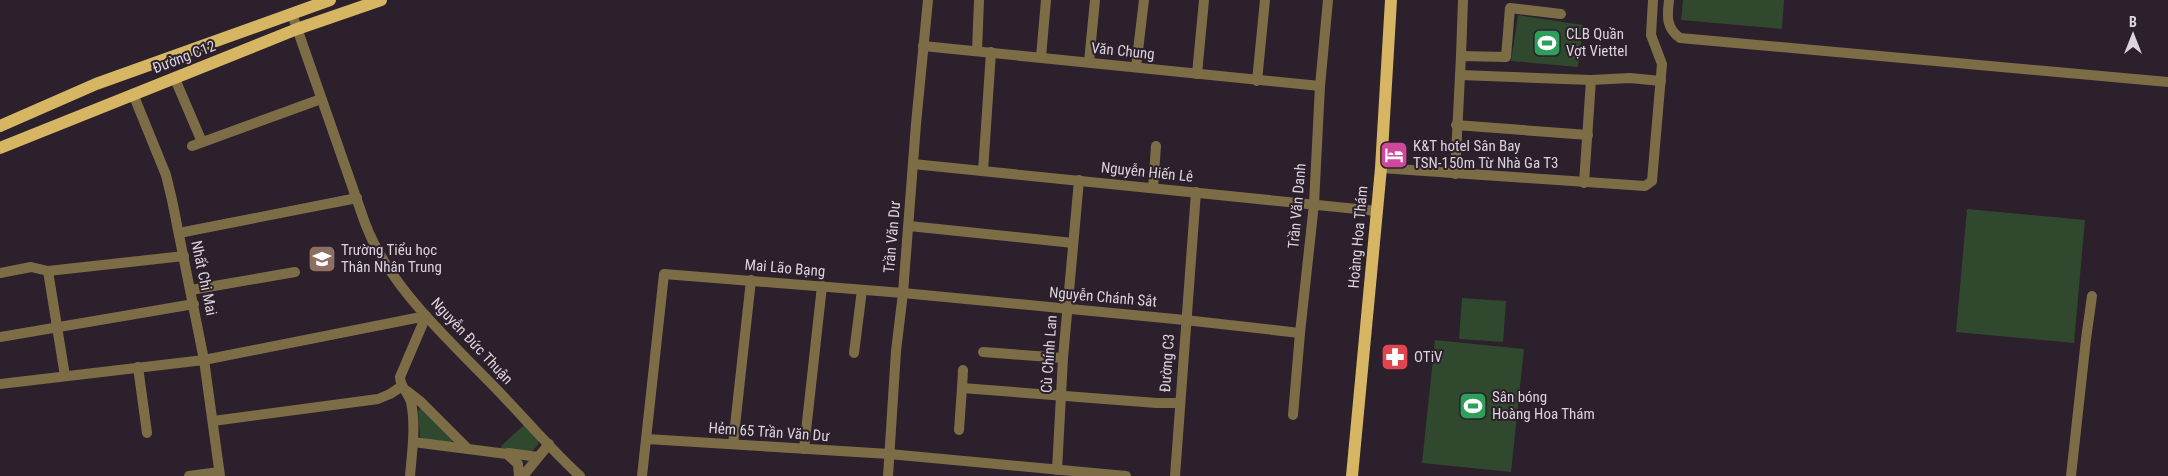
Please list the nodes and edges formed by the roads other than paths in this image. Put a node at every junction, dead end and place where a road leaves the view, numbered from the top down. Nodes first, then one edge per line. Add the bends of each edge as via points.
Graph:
1 (330, 0) edge
2 (381, 0) edge
3 (928, 0) edge
4 (979, 0) edge
5 (1046, 0) edge
6 (1095, 0) edge
7 (1144, 0) edge
8 (1204, 0) edge
9 (1265, 0) edge
10 (1328, 0) edge
11 (1391, 0) edge
12 (1463, 0) edge
13 (1652, 0) edge
14 (1669, 0) edge
15 (292, 14) junction
16 (1561, 14) dead end
17 (297, 29) junction
18 (924, 46) junction
19 (977, 51) junction
20 (991, 52) junction
21 (1461, 56) junction
22 (1041, 57) junction
23 (1088, 62) junction
24 (1136, 67) junction
25 (1197, 74) junction
26 (1460, 75) junction
27 (175, 78) junction
28 (1591, 80) junction
29 (1661, 80) junction
30 (1257, 81) junction
31 (2168, 82) edge
32 (1320, 86) junction
33 (133, 94) junction
34 (321, 99) junction
35 (1456, 125) junction
36 (0, 126) edge
37 (1588, 135) junction
38 (1156, 146) dead end
39 (0, 148) edge
40 (913, 164) junction
41 (1381, 168) junction
42 (983, 170) junction
43 (1454, 174) junction
44 (1079, 180) junction
45 (1584, 183) junction
46 (1153, 188) junction
47 (1196, 192) junction
48 (356, 198) junction
49 (1314, 204) junction
50 (1377, 211) junction
51 (909, 226) junction
52 (179, 233) junction
53 (1073, 243) junction
54 (184, 256) junction
55 (48, 271) junction
56 (295, 272) dead end
57 (0, 273) edge
58 (752, 280) junction
59 (822, 286) junction
60 (192, 290) junction
61 (862, 290) junction
62 (903, 293) junction
63 (2092, 296) dead end
64 (194, 304) junction
65 (1067, 309) junction
66 (426, 316) junction
67 (1185, 320) junction
68 (57, 328) junction
69 (1300, 332) junction
70 (0, 337) edge
71 (983, 352) dead end
72 (854, 353) dead end
73 (1064, 358) junction
74 (204, 360) junction
75 (138, 368) junction
76 (963, 370) dead end
77 (65, 376) junction
78 (0, 384) edge
79 (404, 388) junction
80 (962, 388) junction
81 (1061, 394) junction
82 (1180, 403) junction
83 (1293, 415) dead end
84 (213, 421) junction
85 (958, 430) dead end
86 (147, 434) dead end
87 (647, 439) junction
88 (413, 442) junction
89 (548, 444) junction
90 (733, 444) junction
91 (468, 448) junction
92 (804, 449) junction
93 (500, 452) junction
94 (889, 454) junction
95 (538, 457) junction
96 (1058, 470) junction
97 (219, 474) edge
98 (1102, 475) edge
99 (190, 476) edge
100 (410, 476) edge
101 (519, 476) edge
102 (523, 476) edge
103 (580, 476) edge
104 (642, 476) edge
105 (888, 476) edge
106 (1126, 476) edge
107 (1174, 476) edge
108 (1352, 476) edge
109 (2071, 476) edge

1 - 15 main road, Đường C12
2 - 17 main road, Đường C12
3 - 18 street, Trần Văn Dư
4 - 19 street
5 - 22 street
6 - 23 street
7 - 24 street
8 - 25 street
9 - 30 street
10 - 32 street, Trần Văn Danh
11 - 41 main road, Hoàng Hoa Thám
12 - 21 street
13 - 29 street via 1651,35 1662,64
14 - 31 street via 1669,27 1680,38
15 - 17 street, Nguyễn Đức Thuận
15 - 36 main road, Đường C12 via 96,84
16 - 21 street via 1510,8 1506,57
17 - 27 main road, Đường C12
17 - 34 street, Nguyễn Đức Thuận
18 - 19 street, Văn Chung
18 - 40 street, Trần Văn Dư
19 - 20 street, Văn Chung
20 - 22 street, Văn Chung
20 - 42 street
21 - 26 street
22 - 23 street, Văn Chung
23 - 24 street, Văn Chung
24 - 25 street, Văn Chung
25 - 30 street, Văn Chung
26 - 28 street
26 - 35 street
27 - 33 main road, Đường C12
27 - 34 street via 197,144
28 - 29 street
28 - 37 street
29 - 45 street via 1652,181 1645,186 1634,187
30 - 32 street, Văn Chung
32 - 49 street, Trần Văn Danh
33 - 39 main road, Đường C12
33 - 52 street, Nhất Chi Mai via 166,175
34 - 48 street, Nguyễn Đức Thuận
35 - 37 street
35 - 43 street
37 - 45 street
38 - 46 street
40 - 42 street, Nguyễn Hiến Lê
40 - 51 street, Trần Văn Dư
41 - 43 street
41 - 50 main road, Hoàng Hoa Thám
42 - 44 street, Nguyễn Hiến Lê
43 - 45 street
44 - 46 street, Nguyễn Hiến Lê
44 - 53 street, Cù Chính Lan
46 - 47 street, Nguyễn Hiến Lê
47 - 49 street, Nguyễn Hiến Lê
47 - 67 street, Đường C3
48 - 52 street
48 - 66 street, Nguyễn Đức Thuận via 379,254
49 - 50 street, Nguyễn Hiến Lê
49 - 69 street, Trần Văn Danh
50 - 108 main road, Hoàng Hoa Thám
51 - 53 street
51 - 62 street, Trần Văn Dư
52 - 54 street, Nhất Chi Mai
53 - 65 street, Cù Chính Lan
54 - 55 street
54 - 60 street, Nhất Chi Mai
55 - 57 street via 32,266
55 - 68 street
56 - 60 street
58 - 59 street, Mai Lão Bạng
58 - 87 street, Mai Lão Bạng via 664,274
58 - 90 street
59 - 61 street, Mai Lão Bạng
59 - 92 street
60 - 64 street, Nhất Chi Mai
61 - 62 street, Mai Lão Bạng
61 - 72 street
62 - 65 street, Nguyễn Chánh Sắt
62 - 94 street, Trần Văn Dư
63 - 109 street
64 - 68 street
64 - 74 street, Nhất Chi Mai
65 - 67 street, Nguyễn Chánh Sắt
65 - 73 street, Cù Chính Lan
66 - 74 street
66 - 79 street via 401,373
66 - 89 street, Nguyễn Đức Thuận
67 - 69 street, Nguyễn Chánh Sắt
67 - 82 street, Đường C3
68 - 70 street
68 - 77 street
69 - 83 street, Trần Văn Danh
71 - 73 street
73 - 81 street, Cù Chính Lan
74 - 75 street
74 - 84 street, Nhất Chi Mai
75 - 77 street
75 - 86 street
76 - 80 street
77 - 78 street
79 - 84 street via 378,398
79 - 88 street via 412,409
79 - 91 street
80 - 81 street
80 - 85 street
81 - 82 street via 1157,404
81 - 96 street, Cù Chính Lan
82 - 107 street, Đường C3
84 - 97 street, Nhất Chi Mai
87 - 90 street, Hẻm 65 Trần Văn Dư
87 - 104 street
88 - 91 street
88 - 100 street
89 - 95 street
89 - 103 street, Nguyễn Đức Thuận
90 - 92 street, Hẻm 65 Trần Văn Dư
91 - 93 street
92 - 94 street, Hẻm 65 Trần Văn Dư
93 - 95 street
93 - 101 street via 515,459
94 - 96 street, Hẻm 65 Trần Văn Dư
94 - 105 street, Trần Văn Dư
95 - 102 street
96 - 98 street, Hẻm 65 Trần Văn Dư
97 - 99 street
98 - 106 street, Hẻm 65 Trần Văn Dư

